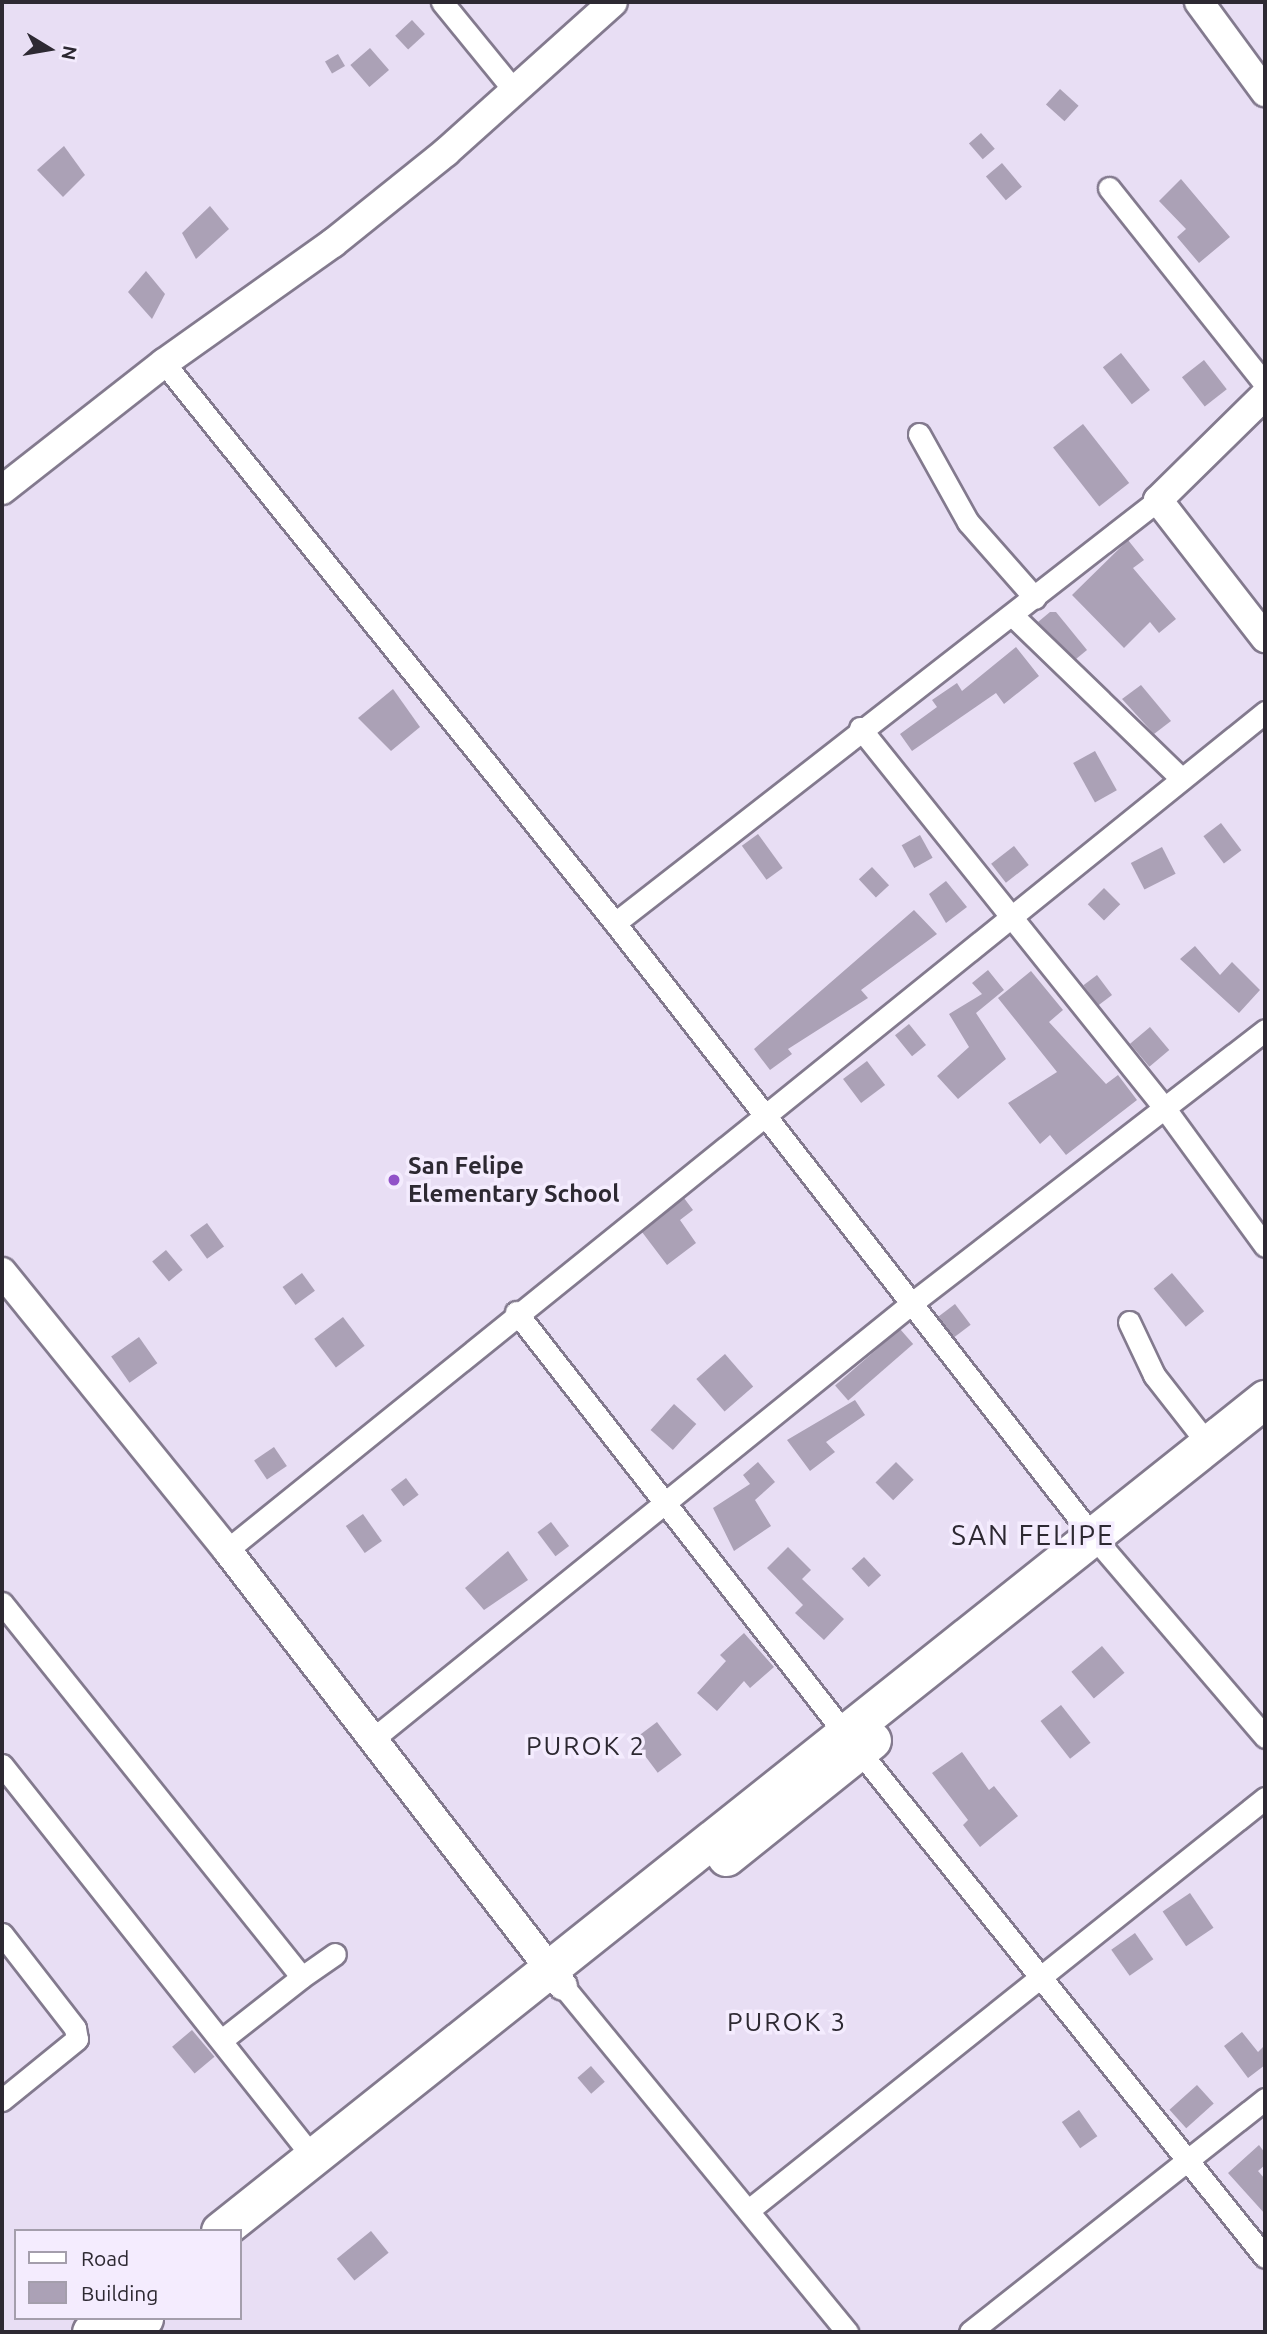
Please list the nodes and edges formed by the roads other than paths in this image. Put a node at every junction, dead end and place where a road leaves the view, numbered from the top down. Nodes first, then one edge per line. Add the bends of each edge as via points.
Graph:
1 (442, 2) edge
2 (613, 2) edge
3 (1199, 2) edge
4 (513, 89) junction
5 (1265, 92) edge
6 (1109, 188) dead end
7 (164, 363) junction
8 (1265, 384) edge
9 (1265, 395) edge
10 (919, 434) dead end
11 (2, 490) edge
12 (1158, 500) junction
13 (1035, 598) junction
14 (1012, 615) junction
15 (1265, 638) edge
16 (1265, 712) edge
17 (860, 728) junction
18 (1182, 779) junction
19 (1009, 920) junction
20 (615, 923) junction
21 (1265, 1030) edge
22 (1163, 1106) junction
23 (763, 1116) junction
24 (1265, 1247) edge
25 (2, 1272) edge
26 (912, 1303) junction
27 (516, 1312) junction
28 (1129, 1322) dead end
29 (1263, 1414) edge
30 (1208, 1444) junction
31 (665, 1503) junction
32 (1100, 1544) junction
33 (226, 1550) junction
34 (2, 1603) edge
35 (1265, 1737) edge
36 (374, 1738) junction
37 (851, 1741) junction
38 (2, 1765) edge
39 (1265, 1798) edge
40 (2, 1934) edge
41 (335, 1954) dead end
42 (1044, 1976) junction
43 (302, 1977) junction
44 (556, 1978) junction
45 (223, 2039) junction
46 (3, 2096) edge
47 (1265, 2099) edge
48 (312, 2156) junction
49 (1187, 2160) junction
50 (750, 2208) junction
51 (222, 2229) edge
52 (242, 2243) edge
53 (1265, 2257) edge
54 (106, 2320) edge
55 (142, 2320) edge
56 (91, 2332) edge
57 (127, 2332) edge
58 (847, 2332) edge
59 (970, 2332) edge

1 - 4 street
2 - 4 street
3 - 5 street
4 - 7 street via 333,243
6 - 8 street
7 - 11 street
7 - 20 street
9 - 12 street
10 - 13 street via 968,522
12 - 13 street
12 - 15 street
13 - 14 street
14 - 17 street
14 - 18 street
16 - 18 street
17 - 19 street
17 - 20 street
18 - 19 street
19 - 22 street
19 - 23 street
20 - 23 street
21 - 22 street
22 - 24 street
22 - 26 street
23 - 26 street
23 - 27 street
25 - 33 street
26 - 31 street
26 - 32 street
27 - 31 street
27 - 33 street
28 - 30 street via 1154,1375
29 - 30 highway
29 - 32 highway
30 - 32 highway
31 - 36 street
31 - 37 street
32 - 35 street
32 - 37 highway
33 - 36 street
34 - 43 street
36 - 44 street
37 - 42 street
37 - 44 highway
38 - 45 street
39 - 42 street
40 - 46 street via 75,2028 77,2039
41 - 43 street
42 - 49 street
42 - 50 street
43 - 45 street
44 - 48 highway
44 - 50 street
44 - 52 highway
45 - 48 street
47 - 49 street
48 - 51 highway
49 - 53 street
49 - 59 street
50 - 58 street
54 - 56 highway
55 - 57 highway

